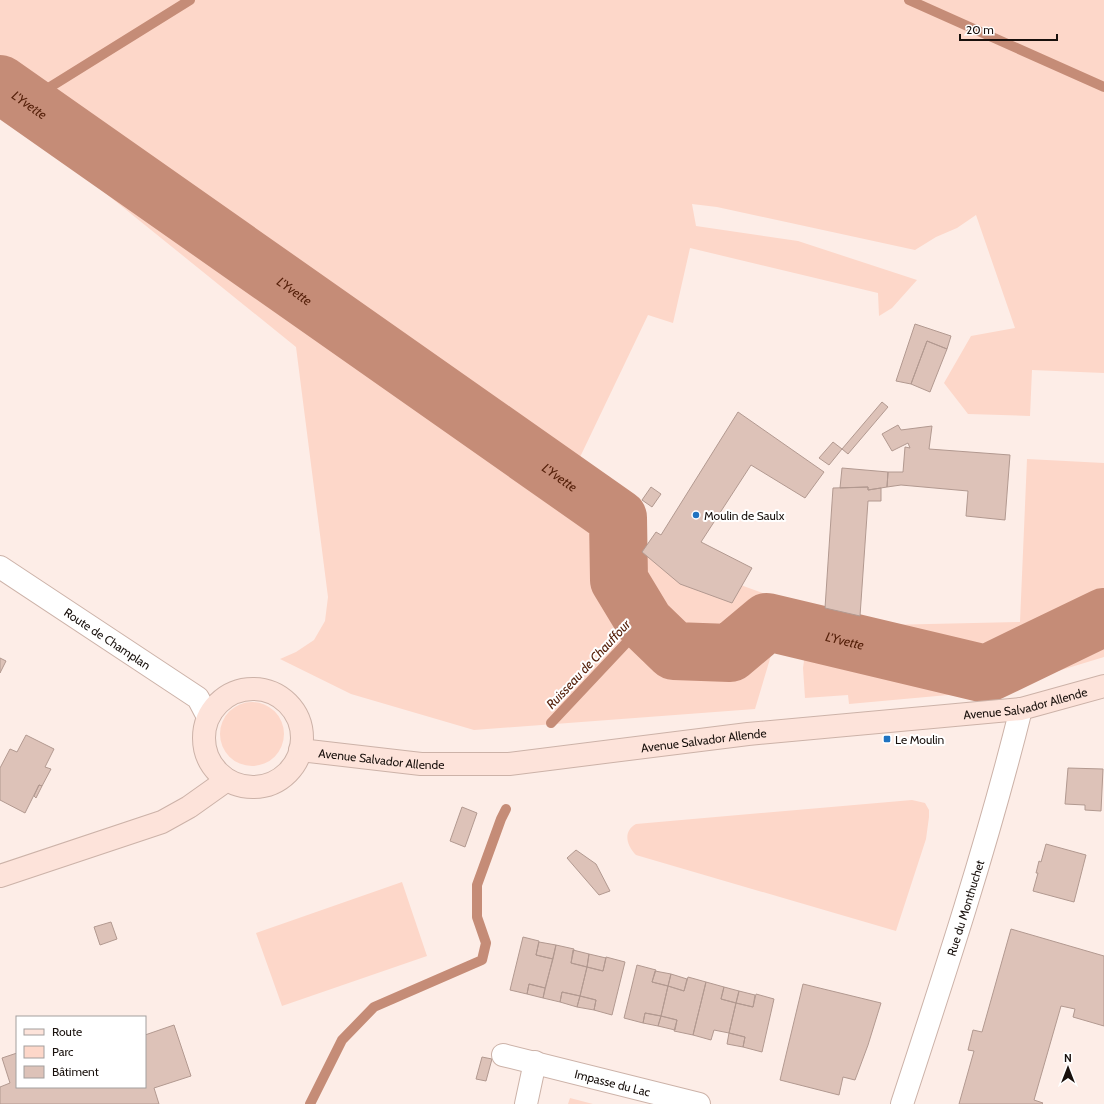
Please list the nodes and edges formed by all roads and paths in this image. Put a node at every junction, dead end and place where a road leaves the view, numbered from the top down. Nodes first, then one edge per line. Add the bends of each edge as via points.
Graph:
1 (0, 567) edge
2 (1104, 686) edge
3 (1021, 709) junction
4 (208, 717) junction
5 (300, 750) junction
6 (227, 780) junction
7 (0, 876) edge
8 (504, 1056) dead end
9 (535, 1062) junction
10 (693, 1103) edge
11 (526, 1104) edge
12 (902, 1104) edge

1 - 4 street, Route de Champlan via 198,698
2 - 3 main road, Avenue Salvador Allende
3 - 5 main road, Avenue Salvador Allende via 748,734 510,764 421,764
3 - 12 street, Rue du Monthuchet via 950,957
4 - 5 main road via 217,704 245,689 277,695 289,705 298,719 302,734
4 - 6 main road via 204,731 208,759 216,771
5 - 6 main road via 290,770 271,784 256,788 241,786
6 - 7 main road via 189,807 162,822
8 - 9 street, Impasse du Lac
9 - 10 street, Impasse du Lac
9 - 11 street

